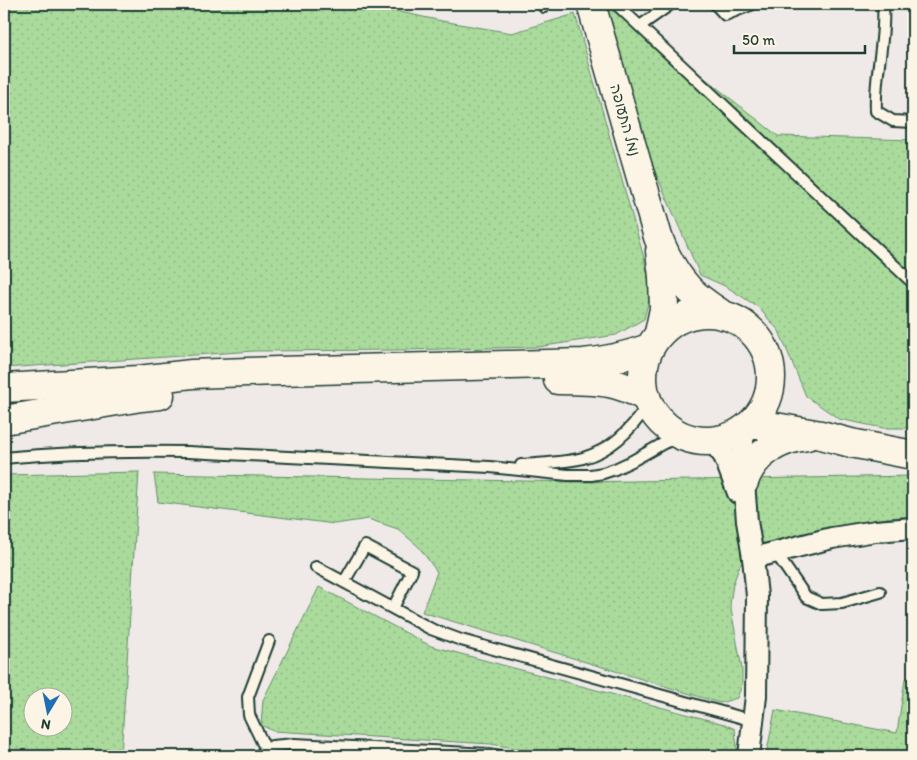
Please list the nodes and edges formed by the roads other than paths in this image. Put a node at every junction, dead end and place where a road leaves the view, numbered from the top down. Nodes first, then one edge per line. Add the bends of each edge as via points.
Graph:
1 (591, 4) edge
2 (616, 4) edge
3 (671, 4) edge
4 (716, 4) edge
5 (753, 4) edge
6 (883, 4) edge
7 (640, 26) junction
8 (913, 122) edge
9 (658, 237) junction
10 (913, 283) edge
11 (723, 315) junction
12 (654, 340) junction
13 (4, 388) edge
14 (140, 388) junction
15 (770, 389) junction
16 (647, 400) junction
17 (4, 420) edge
18 (747, 427) junction
19 (821, 435) junction
20 (681, 436) junction
21 (712, 441) junction
22 (4, 453) edge
23 (36, 455) junction
24 (913, 455) edge
25 (4, 458) edge
26 (490, 467) junction
27 (744, 482) junction
28 (747, 521) junction
29 (913, 528) edge
30 (775, 552) junction
31 (754, 558) junction
32 (316, 567) dead end
33 (344, 582) junction
34 (880, 592) dead end
35 (393, 608) junction
36 (269, 641) dead end
37 (754, 720) junction
38 (262, 753) edge
39 (500, 756) edge
40 (749, 756) edge

1 - 9 main road, נמל התעופה
2 - 7 lane
3 - 7 lane
4 - 5 lane via 725,15
6 - 8 lane via 876,111 894,121
7 - 10 lane
9 - 11 main road, נמל התעופה via 688,288
9 - 12 main road, נמל התעופה via 664,309
11 - 12 main road via 689,315 673,322
11 - 15 main road via 748,328 761,343 769,360
12 - 14 main road via 620,358 583,363 192,374
12 - 16 main road via 642,372
13 - 14 main road
14 - 16 main road via 584,380 626,388
14 - 17 main road
15 - 18 main road via 761,412
15 - 19 main road via 792,416
16 - 20 main road via 656,417
16 - 26 lane via 632,426 619,438 605,449 584,458
18 - 19 main road via 764,426
18 - 21 main road
18 - 27 street via 742,455
19 - 24 main road
19 - 27 main road via 793,437 779,443 758,457
20 - 21 main road
20 - 26 lane via 603,473 578,475
21 - 28 street via 724,456
22 - 23 lane
23 - 25 lane
23 - 26 lane via 179,452
27 - 28 street
28 - 31 street
29 - 30 street via 876,530
30 - 31 street
30 - 34 lane via 806,597 822,604 842,604
31 - 37 street via 757,596
32 - 33 lane
33 - 35 lane
33 - 35 lane via 365,546 412,570
35 - 37 lane via 431,629 460,640
36 - 38 lane via 248,697 249,715
37 - 40 street
38 - 39 lane via 272,746 295,744

